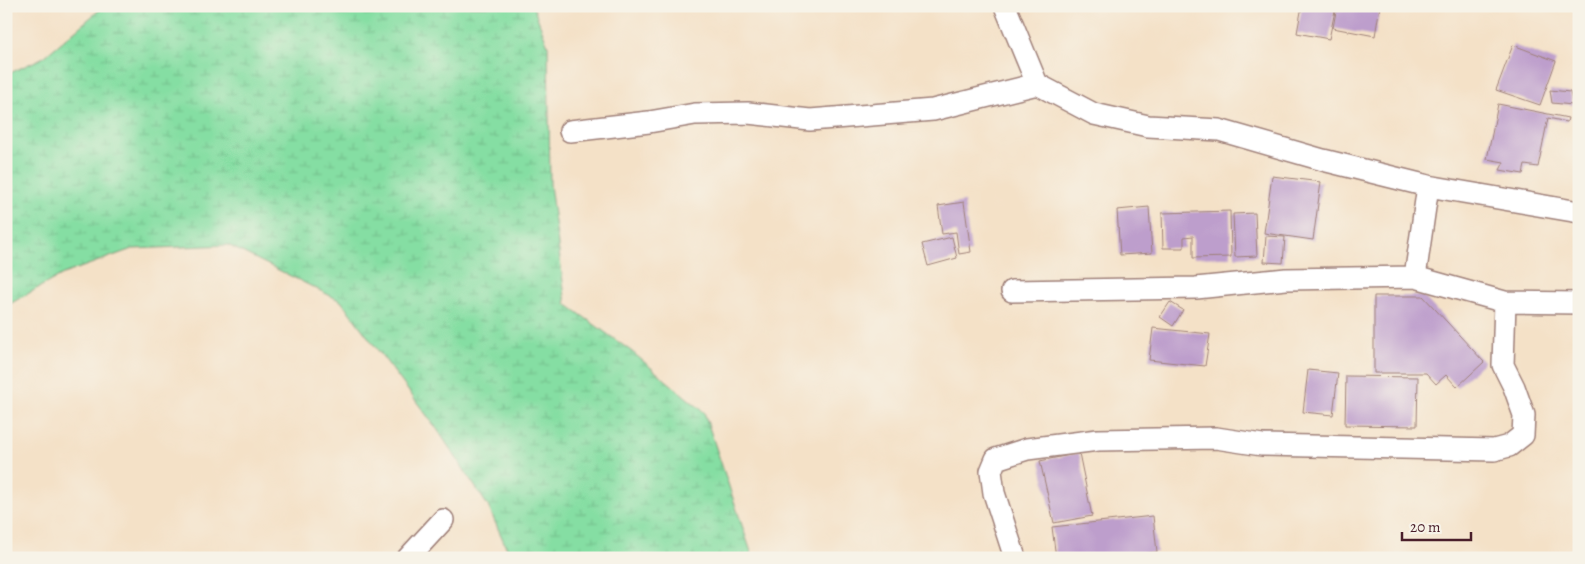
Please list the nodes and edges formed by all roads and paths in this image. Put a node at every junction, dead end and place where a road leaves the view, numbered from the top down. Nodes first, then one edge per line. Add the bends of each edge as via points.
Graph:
1 (1005, 6) edge
2 (1037, 84) junction
3 (570, 131) dead end
4 (1428, 186) junction
5 (1579, 212) edge
6 (1415, 277) junction
7 (1012, 291) dead end
8 (1505, 302) junction
9 (1579, 302) edge
10 (443, 520) dead end
11 (408, 558) edge
12 (1015, 558) edge

1 - 2 street
2 - 3 street via 933,110 810,120 748,113 695,114
2 - 4 street via 1094,114 1148,126 1219,130
4 - 5 street
4 - 6 street
6 - 7 street via 1286,279 1196,288
6 - 8 street
8 - 9 street
8 - 12 street via 1503,365 1524,415 1523,435 1509,446 1494,450 1262,445 1216,438 1098,440 1027,449 996,459 990,471
10 - 11 street

